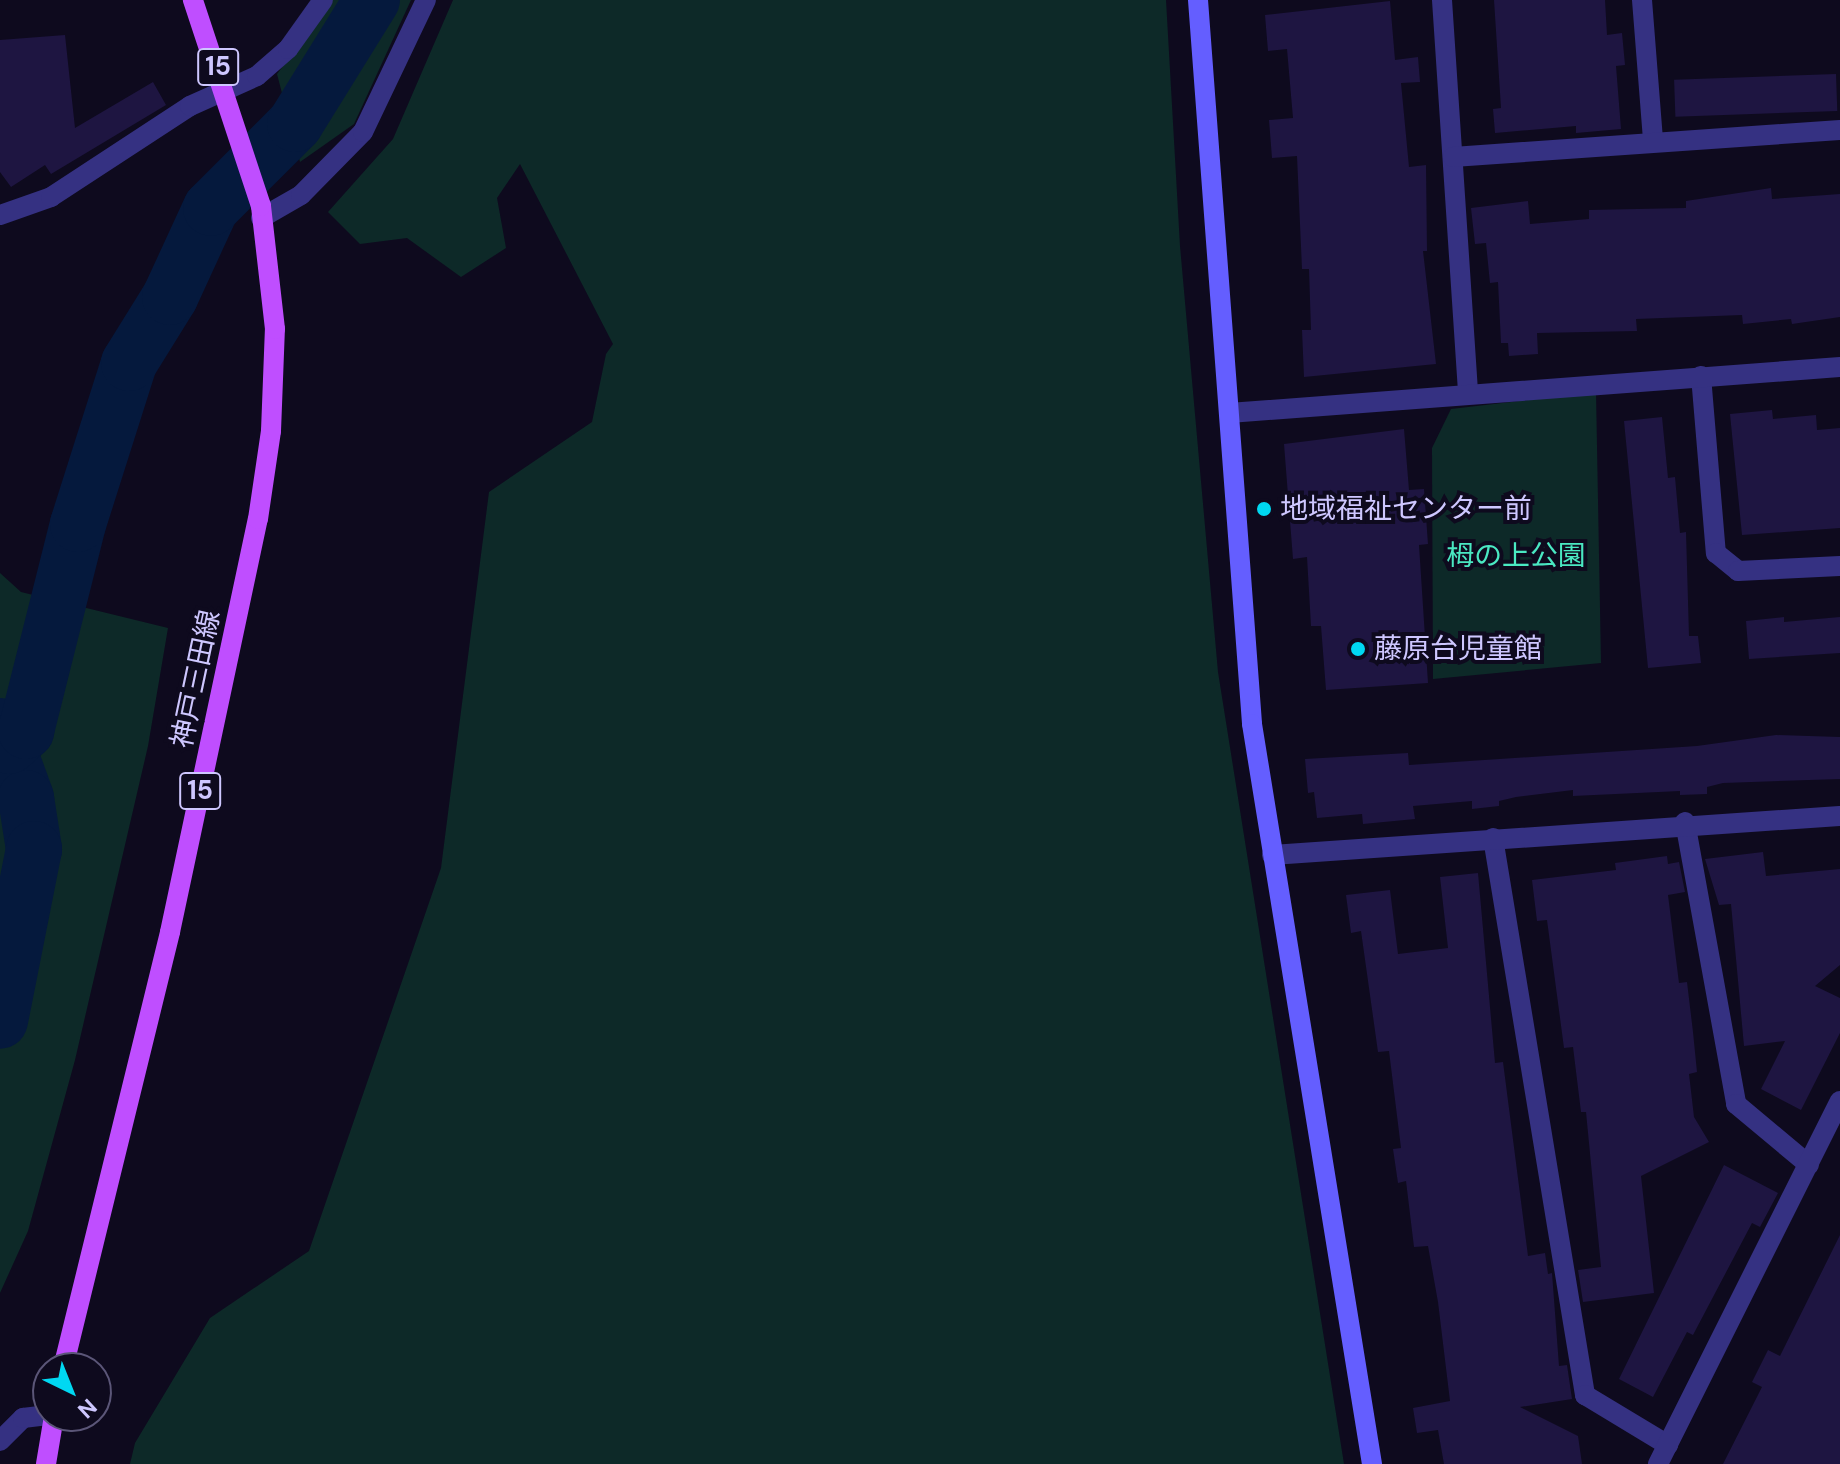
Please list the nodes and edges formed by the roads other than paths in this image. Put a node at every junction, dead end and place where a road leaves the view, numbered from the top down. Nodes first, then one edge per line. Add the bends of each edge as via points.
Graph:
1 (193, 0) edge
2 (323, 0) edge
3 (426, 0) edge
4 (1198, 0) edge
5 (1442, 0) edge
6 (1642, 0) edge
7 (225, 90) junction
8 (1840, 130) edge
9 (1653, 140) junction
10 (1453, 157) junction
11 (261, 212) junction
12 (0, 215) edge
13 (1840, 367) edge
14 (1701, 376) junction
15 (1468, 391) junction
16 (1229, 413) junction
17 (1840, 566) edge
18 (1840, 816) edge
19 (1685, 822) junction
20 (1493, 838) junction
21 (1272, 855) junction
22 (1840, 1101) edge
23 (1809, 1165) junction
24 (67, 1352) edge
25 (32, 1417) edge
26 (49, 1432) edge
27 (0, 1441) edge
28 (1668, 1445) junction
29 (46, 1464) edge
30 (1372, 1464) edge
31 (1658, 1464) edge

1 - 7 main road, 神戸三田線 / 15
2 - 7 street via 288,49 257,76
3 - 11 street via 363,132 301,195
4 - 16 street
5 - 10 street
6 - 9 street
7 - 11 main road, 神戸三田線 / 15
7 - 12 street via 190,106 51,197
8 - 9 street
9 - 10 street
10 - 15 street
11 - 24 main road, 神戸三田線 / 15 via 271,273 275,383 258,519 170,932
13 - 14 street
14 - 15 street
14 - 17 street via 1716,553 1738,571
15 - 16 street
16 - 21 street via 1252,724
18 - 19 street
19 - 20 street
19 - 23 street via 1736,1104
20 - 21 street
20 - 28 street via 1585,1395
21 - 30 street
22 - 23 street
23 - 28 street
25 - 27 street via 23,1418
26 - 29 main road
28 - 31 street

